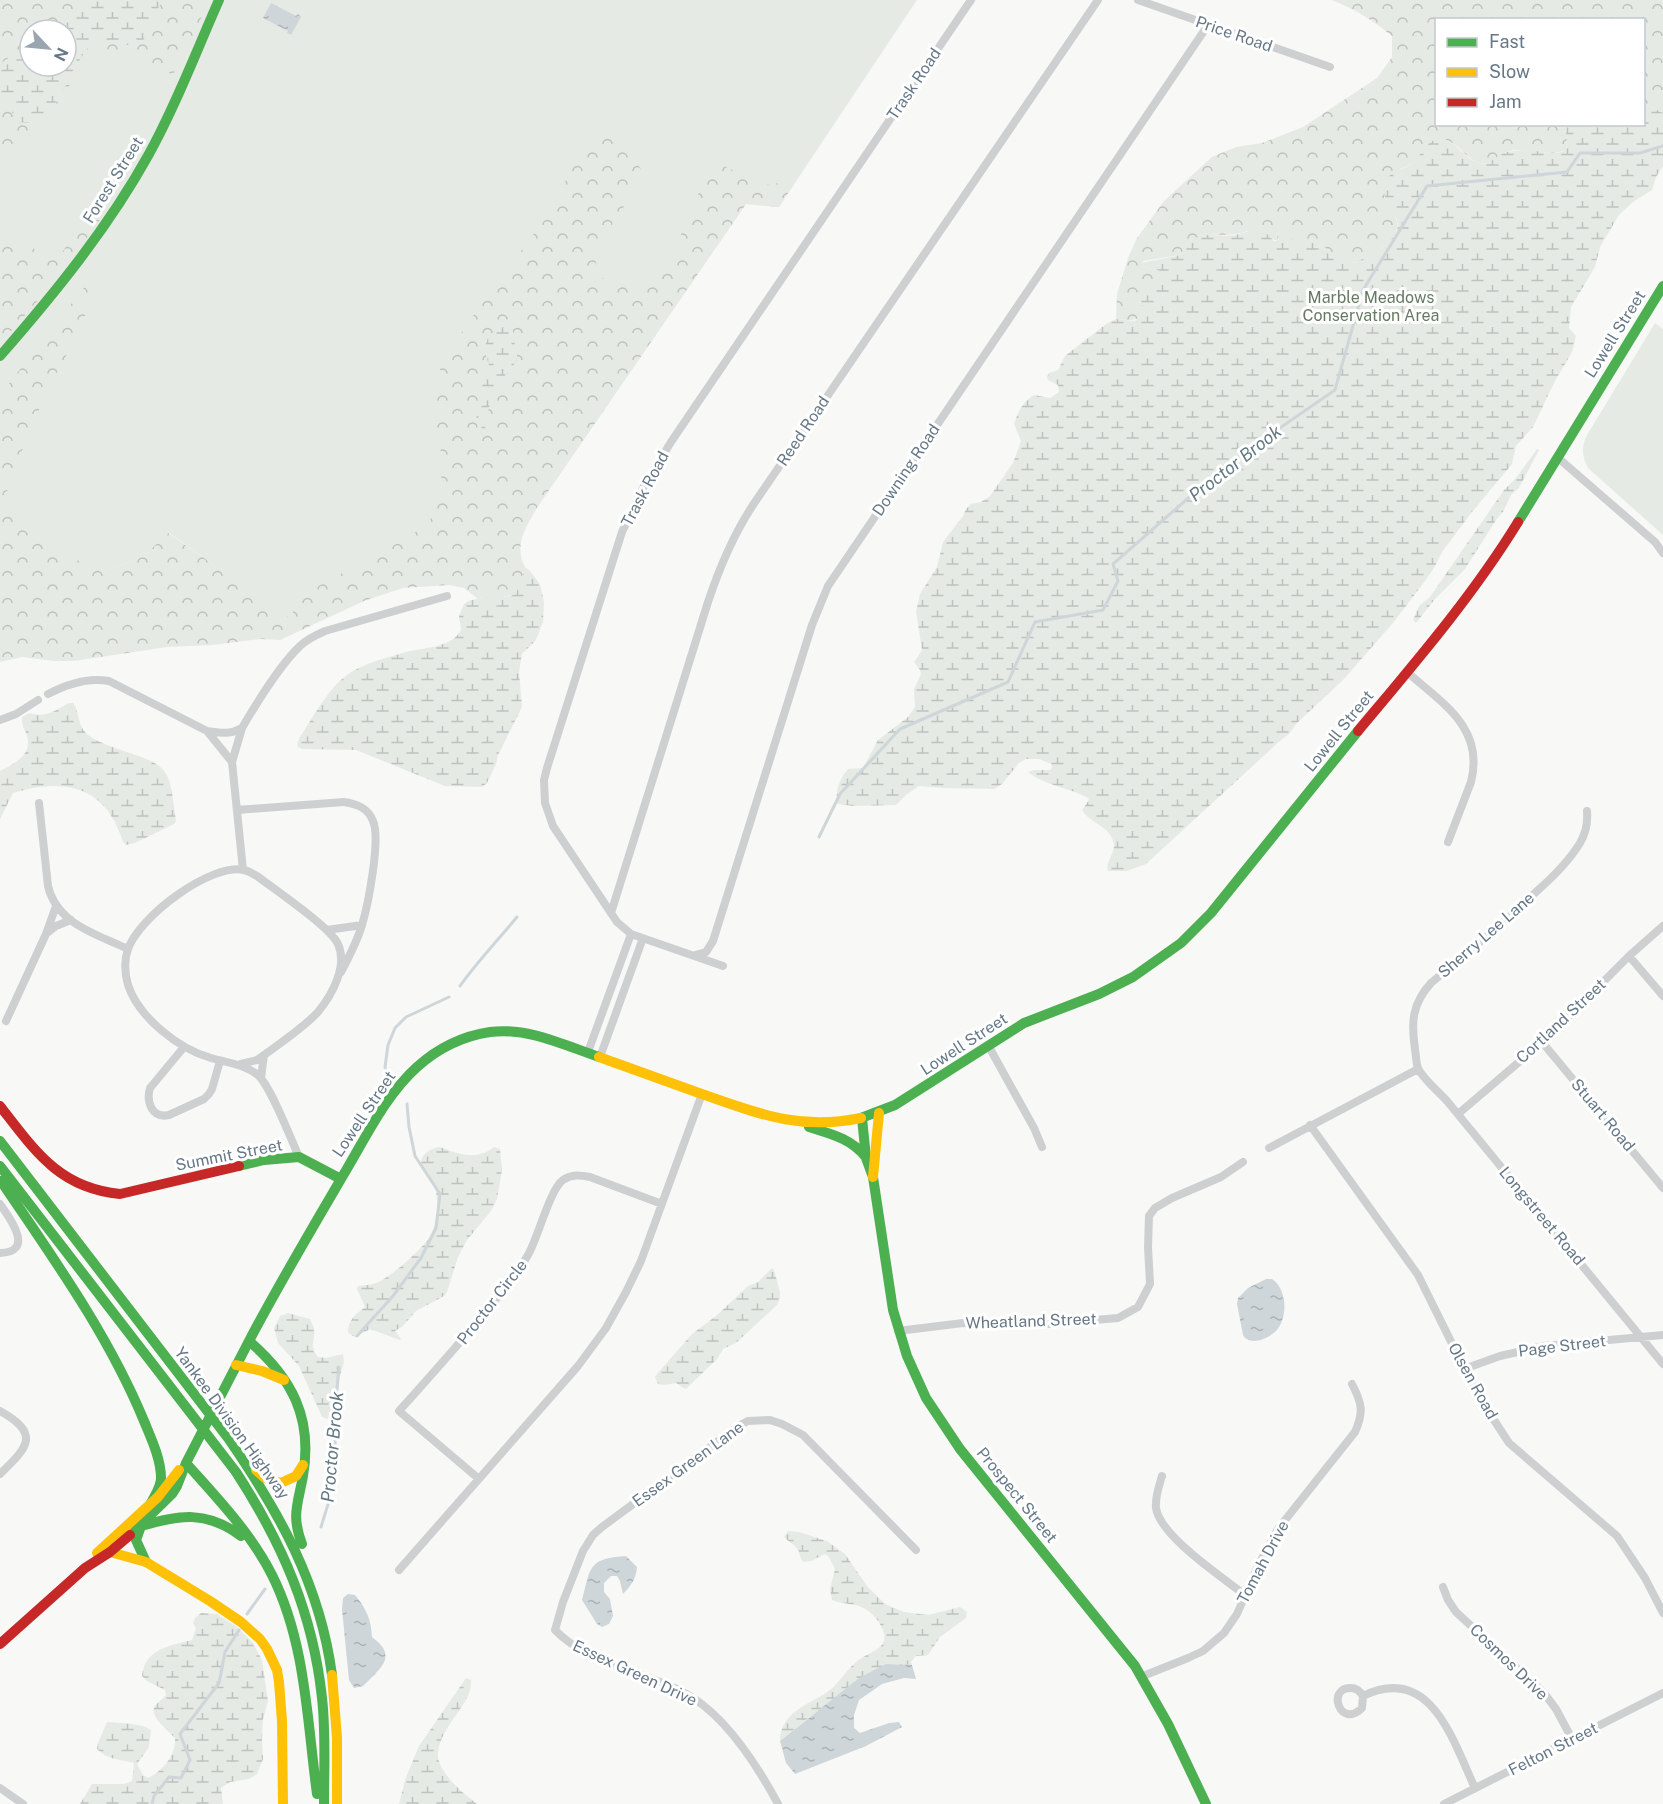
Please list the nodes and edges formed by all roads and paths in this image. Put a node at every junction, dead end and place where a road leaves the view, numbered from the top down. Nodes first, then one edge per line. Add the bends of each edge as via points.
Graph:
1 (219, 0) edge
2 (971, 0) edge
3 (1098, 0) edge
4 (1138, 0) edge
5 (1208, 25) junction
6 (1330, 68) dead end
7 (1663, 286) edge
8 (0, 356) edge
9 (1557, 457) junction
10 (1663, 553) edge
11 (447, 596) dead end
12 (1407, 672) junction
13 (48, 694) dead end
14 (38, 700) dead end
15 (0, 720) edge
16 (243, 729) junction
17 (207, 731) junction
18 (232, 762) junction
19 (39, 803) dead end
20 (237, 810) junction
21 (1587, 811) dead end
22 (1448, 842) dead end
23 (243, 870) junction
24 (56, 906) junction
25 (611, 913) junction
26 (71, 920) junction
27 (362, 925) junction
28 (1663, 926) edge
29 (327, 930) junction
30 (46, 934) junction
31 (631, 934) junction
32 (643, 938) junction
33 (128, 949) junction
34 (694, 955) junction
35 (1629, 956) junction
36 (723, 966) dead end
37 (337, 979) junction
38 (1663, 996) edge
39 (6, 1021) dead end
40 (1542, 1042) junction
41 (988, 1044) junction
42 (184, 1047) junction
43 (588, 1052) junction
44 (264, 1056) junction
45 (600, 1057) junction
46 (220, 1061) junction
47 (239, 1065) junction
48 (1418, 1069) junction
49 (261, 1078) junction
50 (702, 1094) junction
51 (0, 1106) edge
52 (879, 1113) junction
53 (1458, 1114) junction
54 (862, 1118) junction
55 (798, 1123) junction
56 (1310, 1125) junction
57 (0, 1141) edge
58 (1042, 1147) dead end
59 (1269, 1148) dead end
60 (299, 1157) junction
61 (866, 1158) junction
62 (1243, 1162) dead end
63 (0, 1166) edge
64 (873, 1177) junction
65 (0, 1179) edge
66 (339, 1179) junction
67 (1663, 1188) edge
68 (662, 1204) junction
69 (0, 1207) edge
70 (0, 1253) edge
71 (898, 1331) junction
72 (1663, 1335) edge
73 (1640, 1337) junction
74 (249, 1341) junction
75 (1663, 1364) edge
76 (236, 1365) junction
77 (1464, 1369) junction
78 (284, 1380) junction
79 (1352, 1384) dead end
80 (0, 1411) edge
81 (228, 1438) junction
82 (305, 1461) junction
83 (186, 1462) junction
84 (0, 1474) edge
85 (1162, 1476) dead end
86 (479, 1479) junction
87 (151, 1503) junction
88 (141, 1526) junction
89 (253, 1545) junction
90 (916, 1550) dead end
91 (110, 1552) junction
92 (146, 1562) junction
93 (86, 1568) junction
94 (399, 1570) dead end
95 (1443, 1587) dead end
96 (1245, 1595) junction
97 (1663, 1613) edge
98 (555, 1630) joint
99 (0, 1644) edge
100 (1143, 1676) junction
101 (1663, 1693) edge
102 (1363, 1696) dead end
103 (335, 1697) junction
104 (1572, 1739) junction
105 (0, 1788) edge
106 (1475, 1788) junction
107 (23, 1804) edge
108 (283, 1804) edge
109 (318, 1804) edge
110 (324, 1804) edge
111 (337, 1804) edge
112 (778, 1804) edge
113 (1206, 1804) edge
114 (1444, 1804) edge

1 - 8 main road, Forest Street via 150,152 73,268
2 - 25 street, Trask Road via 661,456 622,532 544,780 545,803 553,826
3 - 25 street, Reed Road via 736,532 708,602
4 - 5 street, Price Road
5 - 6 street, Price Road
5 - 34 street, Downing Road via 828,586 812,625 713,941 706,952
7 - 9 main road, Lowell Street
9 - 10 street
9 - 12 main road, Lowell Street via 1494,561
11 - 16 street via 325,631 302,644
12 - 22 street via 1459,718 1474,751 1471,782
12 - 41 main road, Lowell Street via 1226,895 1181,943 1133,978 1024,1023
13 - 17 street via 76,682 109,681
14 - 15 street
16 - 17 street via 229,734
16 - 18 street
17 - 18 street
18 - 20 street
19 - 24 street via 48,886
20 - 23 street
20 - 27 street via 344,802 360,806 368,813 377,836
21 - 48 street, Sherry Lee Lane via 1585,833 1568,860 1499,927 1424,990 1413,1019
23 - 29 street
23 - 33 street via 211,877 176,896 148,919
24 - 26 street
24 - 30 street
25 - 31 street, Trask Road
26 - 30 street
26 - 33 street
27 - 29 street
27 - 37 street
28 - 35 street, Cortland Street
29 - 37 street via 340,951
30 - 39 street
31 - 32 street, Trask Road
31 - 43 street
32 - 34 street, Trask Road
32 - 45 street
33 - 42 street via 126,974 136,1002
34 - 36 street, Trask Road
35 - 38 street
35 - 40 street, Cortland Street
37 - 44 street via 317,1012
40 - 53 street, Cortland Street
40 - 67 street, Stuart Road
41 - 52 main road, Lowell Street
41 - 58 street
42 - 46 street
42 - 46 street via 150,1088 150,1107 158,1115 169,1115 204,1099 212,1089
43 - 45 main road, Lowell Street
43 - 66 main road, Lowell Street via 520,1031 487,1032 453,1042 425,1060 402,1082
44 - 47 street
44 - 49 street
45 - 50 main road, Lowell Street
46 - 47 street
47 - 49 street
48 - 53 street, Longstreet Road
48 - 56 street
49 - 60 street
50 - 55 main road, Lowell Street
50 - 68 street
51 - 60 main road, Summit Street via 61,1175 99,1193 120,1194 264,1160
52 - 54 main road, Lowell Street
52 - 64 main road, Prospect Street
53 - 73 street, Longstreet Road
54 - 55 main road, Lowell Street
54 - 61 main road, Prospect Street
55 - 61 main road via 845,1137
56 - 59 street
56 - 77 street, Olsen Road via 1418,1275
57 - 81 main road, Yankee Division Highway
60 - 66 main road, Summit Street
61 - 64 main road, Prospect Street
62 - 71 street, Wheatland Street via 1221,1177 1155,1208 1149,1216 1150,1284 1138,1307 1118,1318 1048,1324 963,1323
63 - 110 main road, Yankee Division Highway via 195,1418 270,1525 292,1571 315,1651 322,1701
64 - 71 main road, Prospect Street
65 - 87 main road via 104,1338 129,1387 160,1470 159,1486
66 - 74 main road, Lowell Street
68 - 86 street via 634,1277 606,1328 578,1366
68 - 86 street, Proctor Circle via 590,1177 564,1179 514,1278 399,1411
69 - 70 street via 16,1229 18,1239 10,1251
71 - 100 main road, Prospect Street via 926,1398 947,1431
72 - 73 street, Page Street
73 - 75 street, Longstreet Road
73 - 77 street, Page Street via 1544,1346
74 - 76 main road, Lowell Street
74 - 78 main road via 275,1365
76 - 78 main road
76 - 83 main road, Lowell Street
77 - 97 street, Olsen Road via 1509,1443 1617,1536
78 - 82 main road via 303,1419
79 - 96 street, Tomah Drive via 1361,1405 1354,1432 1278,1528
80 - 84 street via 23,1427 26,1434 22,1450
81 - 82 main road via 273,1482 289,1481
81 - 103 main road, Yankee Division Highway via 274,1505 303,1566 324,1630
82 - 103 main road via 295,1520 328,1617 334,1650
83 - 87 main road, Lowell Street
83 - 88 main road, Lowell Street via 172,1494
83 - 89 main road
85 - 96 street via 1156,1508 1164,1527
86 - 94 street
87 - 93 main road, Lowell Street
88 - 89 main road via 172,1517 199,1518 232,1529
88 - 91 main road, Lowell Street
88 - 92 main road via 136,1540
89 - 109 main road via 279,1592 294,1639
90 - 98 street, Essex Green Lane via 803,1435 777,1422 748,1421 593,1535 579,1561
91 - 92 main road
91 - 93 main road, Lowell Street
92 - 108 main road via 241,1622 267,1649 277,1670 281,1698
93 - 99 main road, Lowell Street
95 - 104 street, Cosmos Drive via 1456,1612 1544,1693
96 - 100 street, Tomah Drive via 1231,1624 1216,1641 1188,1658
98 - 112 street, Essex Green Drive via 580,1650 668,1685 702,1704 747,1755
100 - 113 main road, Prospect Street
101 - 104 street, Felton Street
102 - 106 street via 1392,1687 1423,1697 1445,1724
103 - 111 main road, Yankee Division Highway
104 - 106 street, Felton Street
105 - 107 street
106 - 114 street, Felton Street

